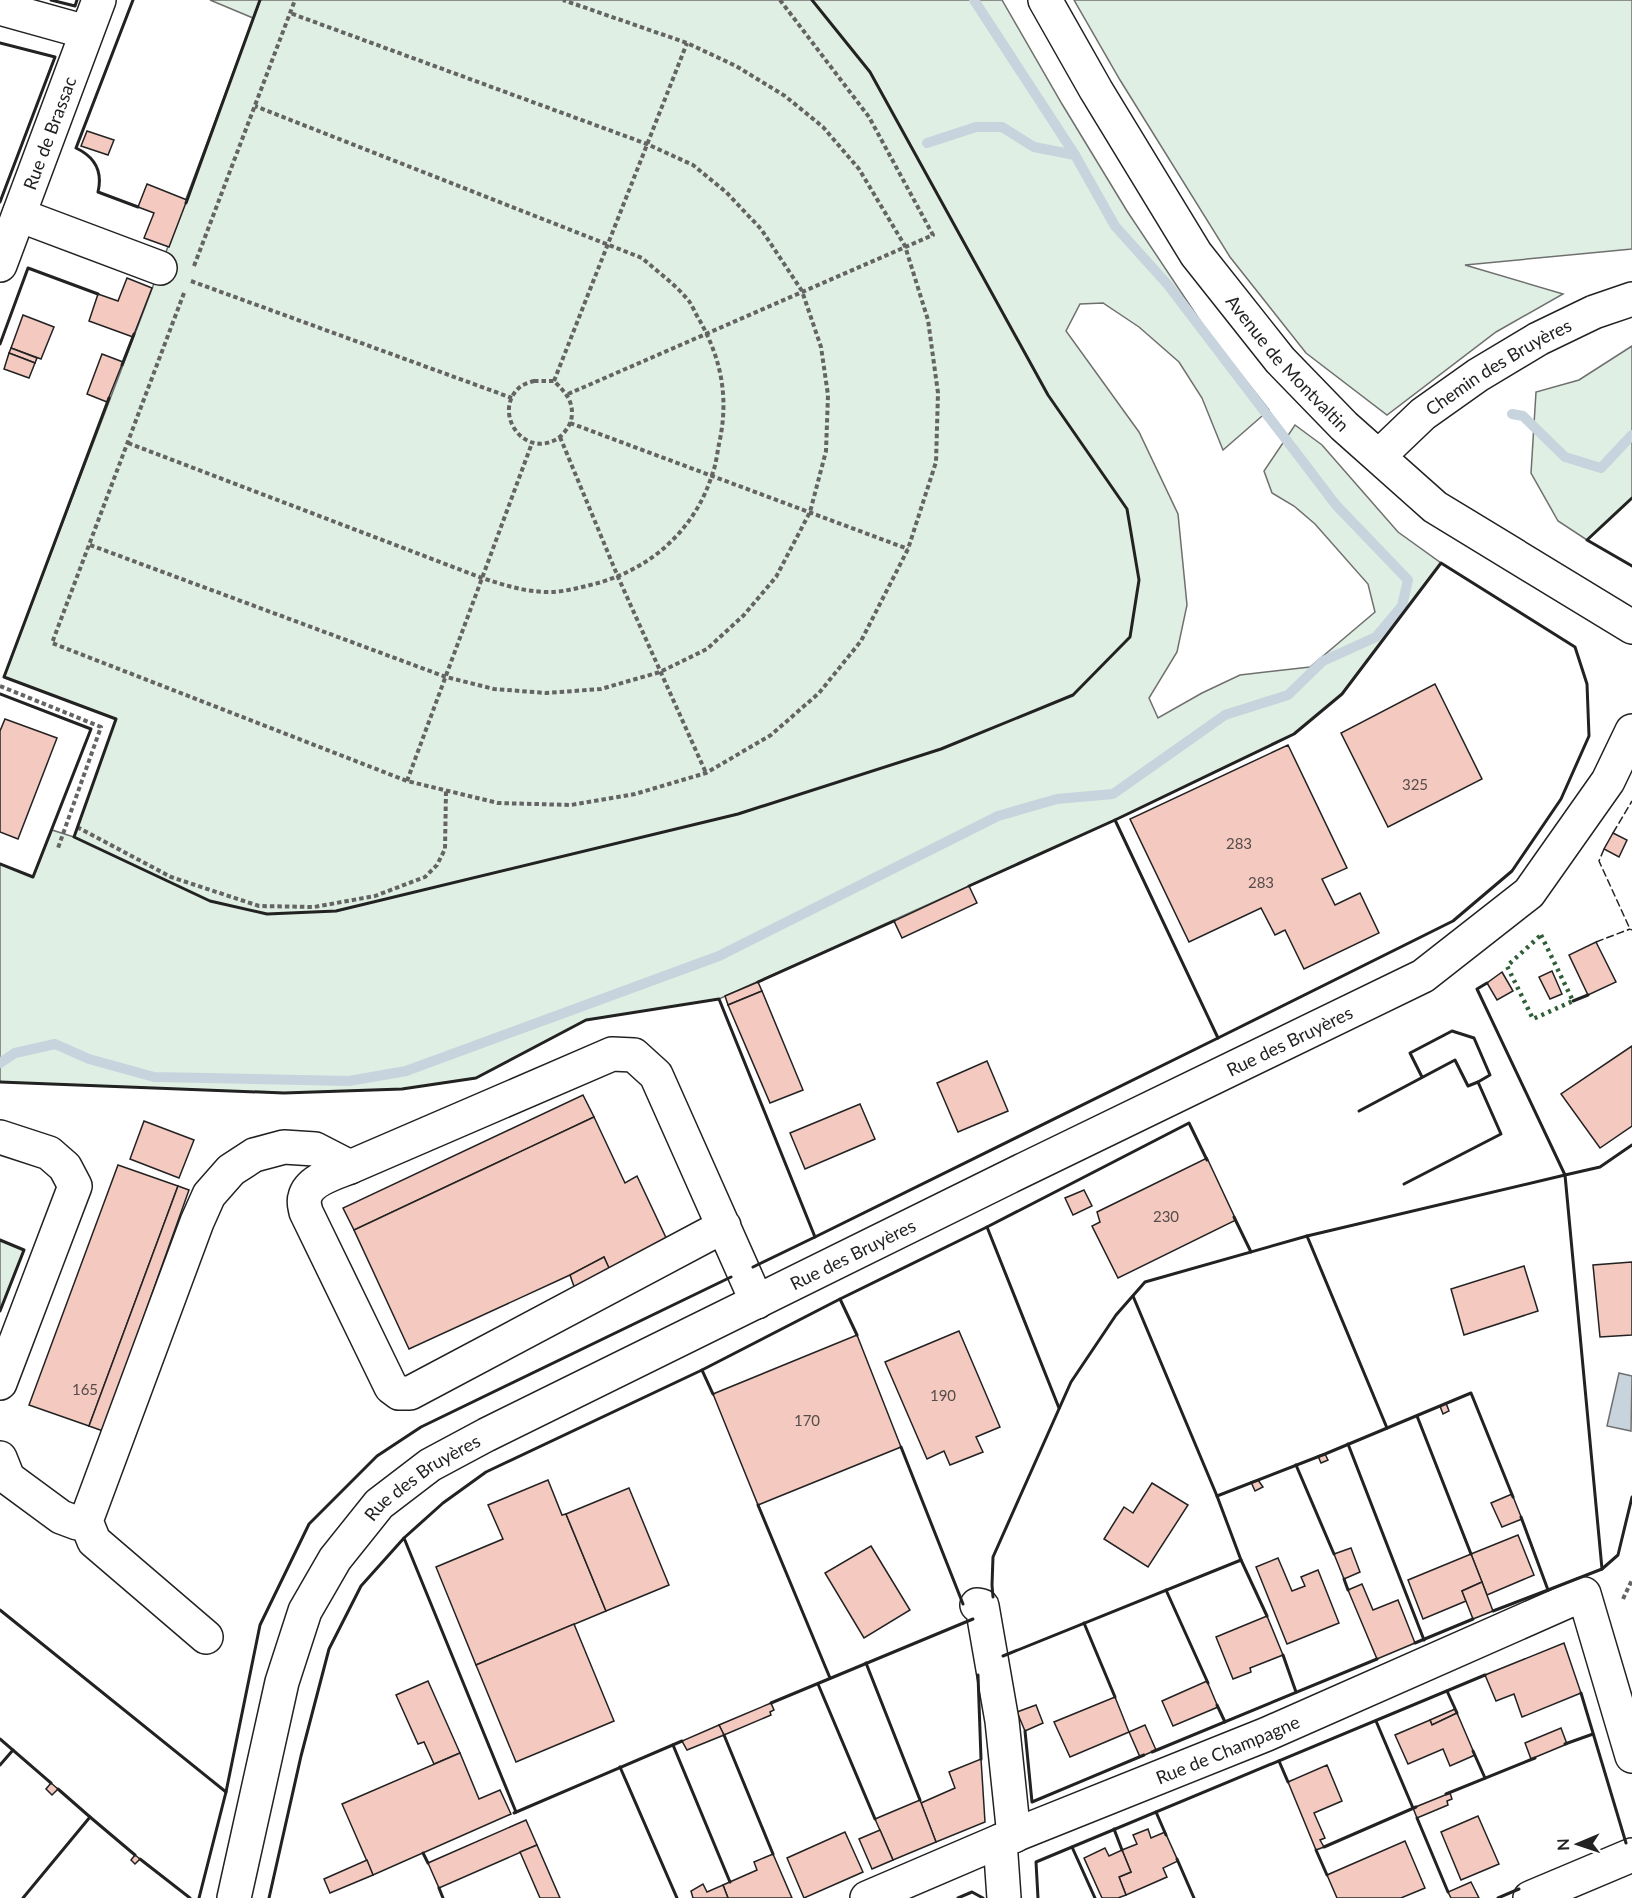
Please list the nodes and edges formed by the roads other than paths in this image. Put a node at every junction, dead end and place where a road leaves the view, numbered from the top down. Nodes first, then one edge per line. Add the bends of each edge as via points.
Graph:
1 (99, 0) edge
2 (1045, 0) edge
3 (0, 8) edge
4 (86, 32) junction
5 (18, 215) junction
6 (0, 265) edge
7 (175, 274) road end
8 (1632, 299) edge
9 (1379, 456) junction
10 (1632, 627) edge
11 (1632, 731) edge
12 (0, 1137) edge
13 (350, 1167) junction
14 (724, 1226) junction
15 (756, 1302) junction
16 (0, 1383) edge
17 (0, 1458) edge
18 (87, 1521) junction
19 (977, 1605) dead end
20 (206, 1637) dead end
21 (1632, 1756) edge
22 (1007, 1838) junction
23 (1632, 1855) edge
24 (234, 1898) edge
25 (867, 1898) edge
26 (1004, 1898) edge
27 (1530, 1898) edge

1 - 4 street, Rue de Brassac
2 - 9 street, Avenue de Montvaltin via 1196,254 1280,360
3 - 4 street
4 - 5 street, Rue de Brassac
5 - 6 street, Rue de Brassac
5 - 7 street
8 - 9 street, Chemin des Bruyères via 1538,339 1478,375 1423,414
9 - 10 street, Avenue de Montvaltin via 1435,507
11 - 15 street, Rue des Bruyères via 1608,782 1529,893 1423,976
12 - 16 street via 49,1153 65,1167 75,1186
13 - 14 street via 612,1054 634,1055 656,1075
13 - 14 street via 318,1181 308,1190 304,1199 306,1212 392,1387 399,1393 410,1393
13 - 18 street via 315,1149 284,1147 254,1155 231,1170 209,1195
14 - 15 street
15 - 24 street, Rue des Bruyères via 430,1465 379,1504 335,1558 304,1611 282,1682
17 - 18 street via 8,1478 61,1517 76,1523
18 - 20 street via 94,1541
19 - 22 street via 982,1606 1002,1721
21 - 22 street, Rue de Champagne via 1584,1594 1267,1734
22 - 25 street, Rue de Champagne
22 - 26 street
23 - 27 street

